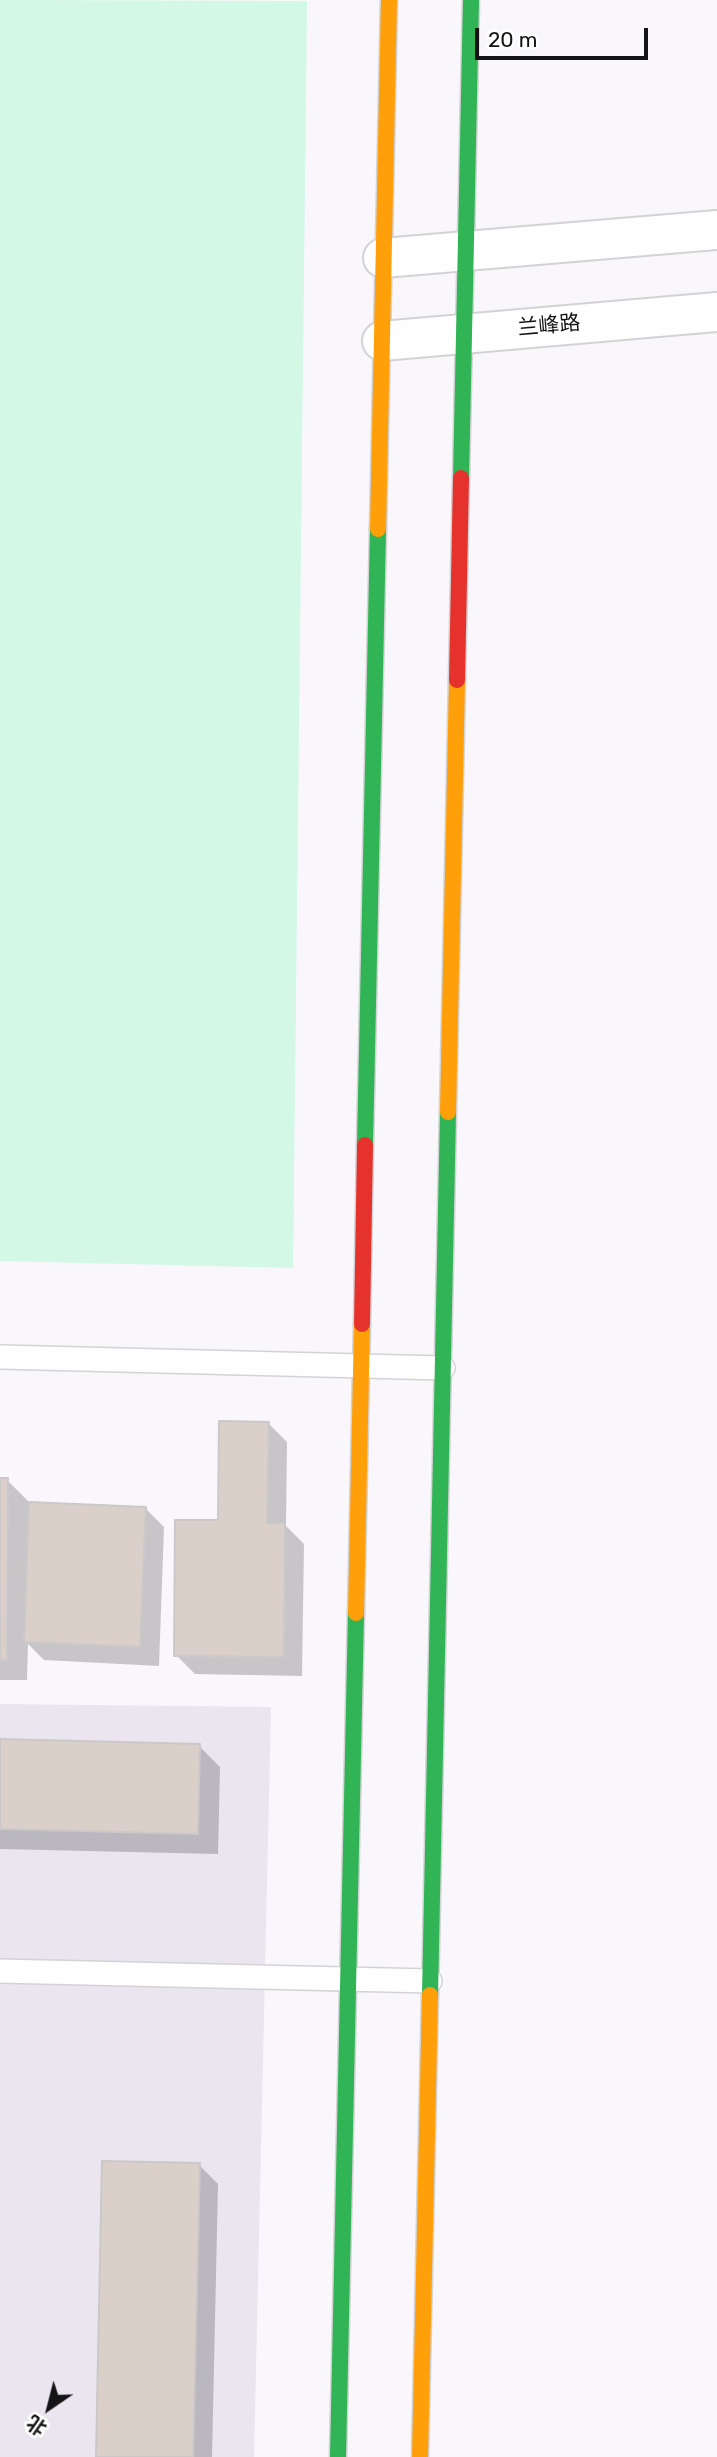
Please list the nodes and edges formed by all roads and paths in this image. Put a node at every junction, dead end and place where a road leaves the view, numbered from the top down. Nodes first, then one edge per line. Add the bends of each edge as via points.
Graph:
1 (389, 0) edge
2 (471, 0) edge
3 (717, 230) edge
4 (466, 251) junction
5 (383, 258) junction
6 (717, 312) edge
7 (465, 334) junction
8 (382, 341) junction
9 (0, 1357) edge
10 (360, 1366) junction
11 (443, 1368) junction
12 (0, 1971) edge
13 (348, 1980) junction
14 (430, 1981) junction
15 (338, 2457) edge
16 (420, 2457) edge

1 - 5 street
2 - 4 street
3 - 4 street
4 - 5 street
4 - 7 street
5 - 8 street
6 - 7 street, 兰峰路
7 - 8 street, 兰峰路
7 - 11 street
8 - 10 street
9 - 10 lane
10 - 11 lane
10 - 13 street
11 - 14 street
12 - 13 lane
13 - 14 lane
13 - 15 street
14 - 16 street

